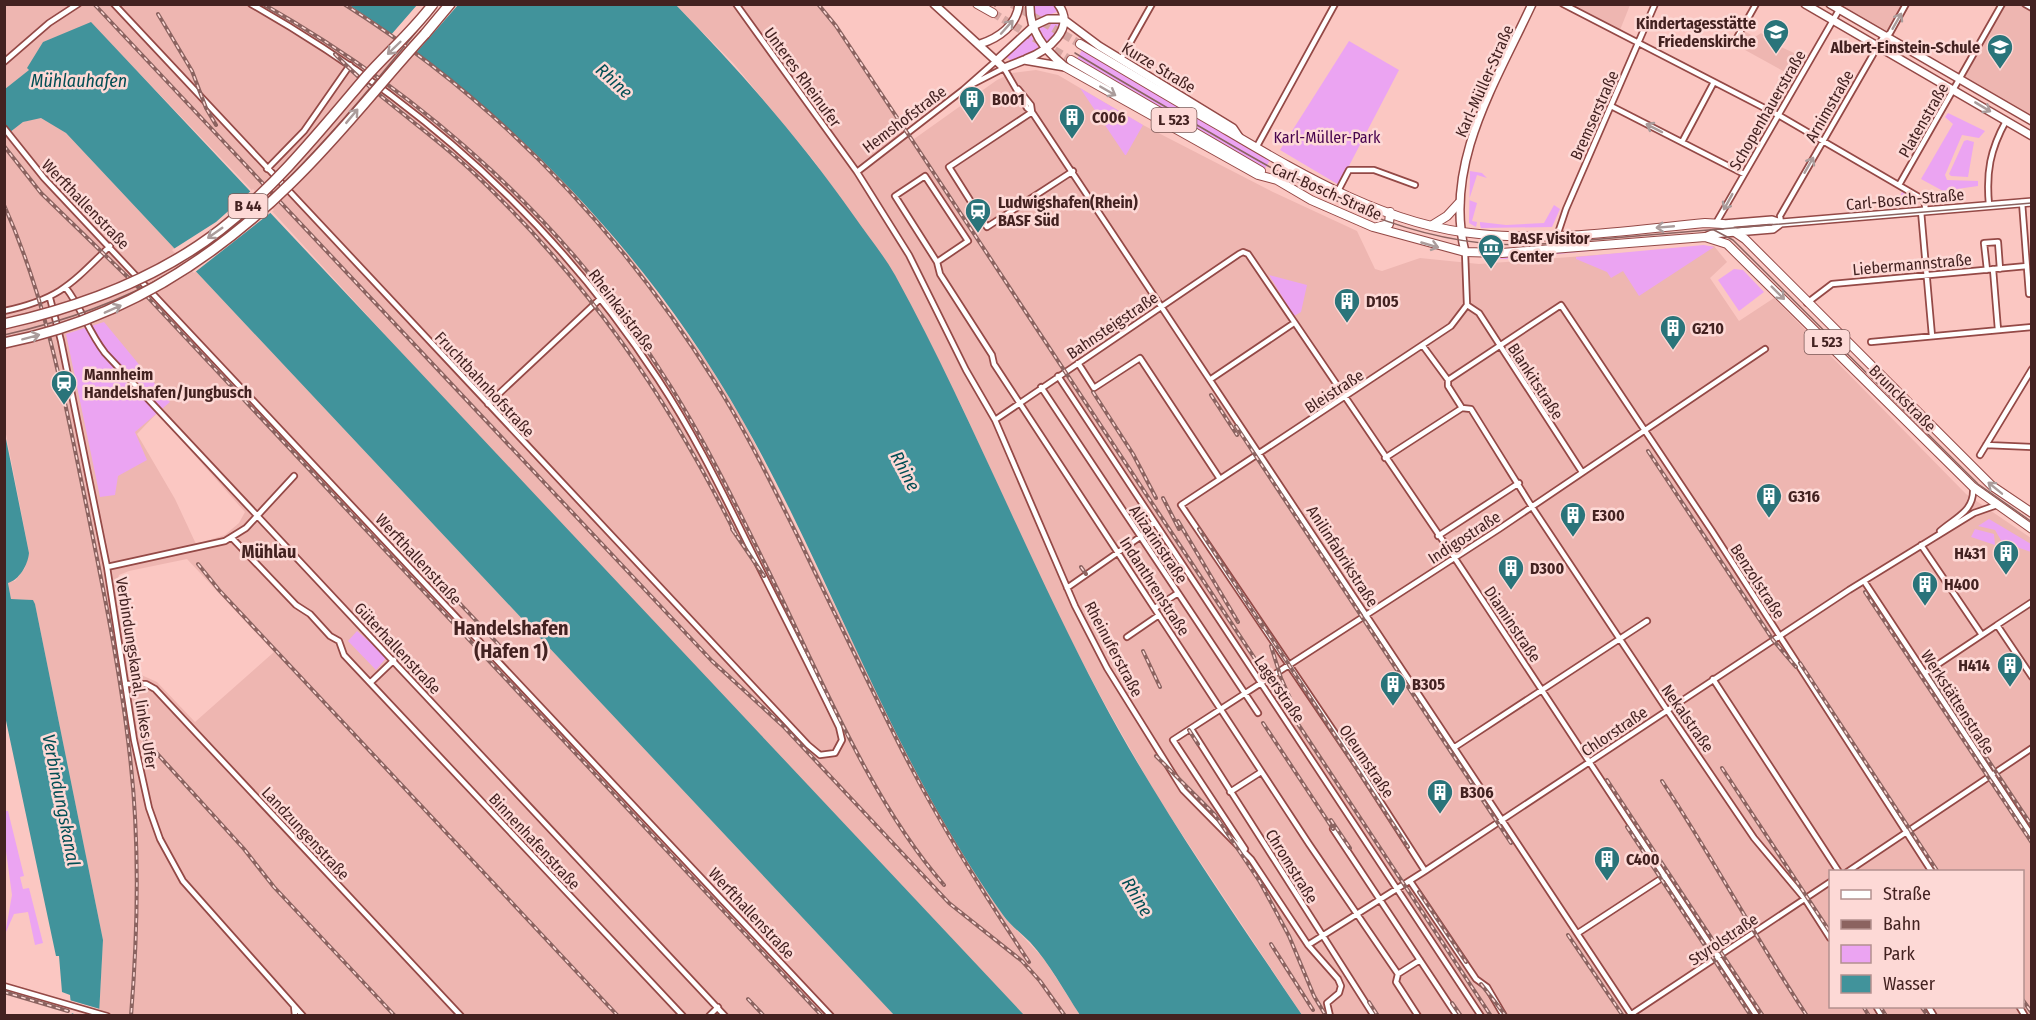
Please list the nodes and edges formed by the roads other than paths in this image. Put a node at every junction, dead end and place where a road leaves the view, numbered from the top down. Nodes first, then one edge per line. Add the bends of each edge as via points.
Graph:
1 (78, 4) edge
2 (114, 4) edge
3 (251, 4) edge
4 (433, 4) edge
5 (450, 4) edge
6 (736, 4) edge
7 (934, 4) edge
8 (977, 4) edge
9 (1019, 4) edge
10 (1030, 4) edge
11 (1152, 4) edge
12 (1335, 4) edge
13 (1532, 4) edge
14 (1563, 4) edge
15 (1655, 4) edge
16 (1756, 4) edge
17 (1805, 4) edge
18 (1830, 4) edge
19 (1906, 4) edge
20 (2002, 4) edge
21 (2025, 4) edge
22 (1060, 7) edge
23 (2031, 8) edge
24 (1839, 10) junction
25 (993, 13) tunnel mouth
26 (1063, 19) junction
27 (1832, 21) junction
28 (1033, 27) junction
29 (1885, 36) junction
30 (1638, 43) junction
31 (1734, 43) dead end
32 (980, 44) junction
33 (1080, 44) tunnel mouth
34 (1877, 46) junction
35 (1046, 50) junction
36 (997, 60) junction
37 (1024, 60) junction
38 (1071, 60) tunnel mouth
39 (1120, 60) junction
40 (4, 62) edge
41 (350, 65) junction
42 (1065, 67) junction
43 (1004, 68) junction
44 (1960, 79) junction
45 (1714, 82) junction
46 (968, 87) junction
47 (1954, 90) junction
48 (1611, 105) junction
49 (1032, 112) junction
50 (1778, 114) junction
51 (2006, 121) junction
52 (2031, 121) edge
53 (4, 128) edge
54 (2031, 136) edge
55 (1241, 139) junction
56 (1823, 141) junction
57 (1682, 142) junction
58 (1256, 148) junction
59 (267, 168) junction
60 (1072, 171) junction
61 (857, 172) junction
62 (1744, 174) junction
63 (1277, 180) junction
64 (1414, 185) dead end
65 (1899, 185) junction
66 (1338, 191) junction
67 (2022, 202) junction
68 (2031, 202) edge
69 (1459, 203) junction
70 (1989, 205) junction
71 (1924, 211) junction
72 (1390, 212) junction
73 (1781, 223) junction
74 (1720, 224) junction
75 (1431, 225) junction
76 (1373, 227) junction
77 (1459, 231) junction
78 (1737, 232) junction
79 (1557, 236) junction
80 (1705, 237) junction
81 (110, 246) junction
82 (1243, 252) joint
83 (1465, 252) junction
84 (909, 255) joint
85 (937, 262) junction
86 (2027, 266) junction
87 (1993, 269) junction
88 (2000, 269) junction
89 (1987, 270) junction
90 (1926, 275) junction
91 (66, 288) junction
92 (2029, 294) dead end
93 (50, 298) junction
94 (600, 298) junction
95 (1807, 303) junction
96 (1163, 304) junction
97 (1467, 305) junction
98 (4, 310) edge
99 (1294, 323) junction
100 (4, 324) edge
101 (2031, 327) edge
102 (1998, 330) junction
103 (1932, 336) junction
104 (1870, 342) dead end
105 (4, 343) edge
106 (1423, 346) junction
107 (1499, 346) junction
108 (1765, 349) dead end
109 (1078, 363) junction
110 (2031, 369) edge
111 (1058, 376) junction
112 (1212, 380) junction
113 (1448, 380) junction
114 (1041, 387) junction
115 (1345, 398) junction
116 (1018, 403) junction
117 (488, 404) junction
118 (1462, 408) junction
119 (995, 420) junction
120 (1644, 431) junction
121 (1986, 445) junction
122 (2031, 447) edge
123 (1260, 453) junction
124 (1980, 455) dead end
125 (1385, 458) junction
126 (1582, 472) junction
127 (294, 476) dead end
128 (1220, 479) junction
129 (1519, 483) junction
130 (1973, 487) junction
131 (1181, 505) joint
132 (1997, 505) junction
133 (1532, 507) junction
134 (2031, 513) edge
135 (257, 514) junction
136 (1154, 522) junction
137 (1949, 526) junction
138 (2031, 529) edge
139 (1438, 536) junction
140 (1140, 537) junction
141 (232, 538) junction
142 (1921, 545) junction
143 (1119, 552) junction
144 (1454, 557) junction
145 (107, 567) junction
146 (1864, 581) junction
147 (1067, 588) junction
148 (1178, 593) junction
149 (2031, 602) edge
150 (1155, 608) junction
151 (1366, 613) junction
152 (1160, 615) junction
153 (1647, 621) dead end
154 (1997, 625) junction
155 (1982, 635) junction
156 (1779, 636) junction
157 (1127, 637) dead end
158 (1620, 639) junction
159 (394, 660) junction
160 (1287, 666) junction
161 (1925, 673) junction
162 (2031, 677) edge
163 (1713, 679) junction
164 (370, 682) junction
165 (1261, 682) junction
166 (125, 684) junction
167 (1542, 690) junction
168 (1245, 693) junction
169 (1220, 710) junction
170 (1667, 710) junction
171 (1258, 713) dead end
172 (1191, 729) junction
173 (842, 740) joint
174 (1455, 747) junction
175 (2031, 748) edge
176 (1590, 761) junction
177 (1261, 772) junction
178 (1992, 775) junction
179 (1230, 792) junction
180 (1502, 819) junction
181 (1333, 829) dead end
182 (1906, 832) junction
183 (2031, 836) edge
184 (1251, 859) junction
185 (1838, 870) edge
186 (1849, 870) edge
187 (1931, 870) edge
188 (1425, 872) junction
189 (1665, 876) junction
190 (1410, 881) junction
191 (1829, 883) edge
192 (1398, 888) junction
193 (1805, 899) junction
194 (1380, 900) junction
195 (1356, 915) junction
196 (1578, 933) junction
197 (1322, 936) junction
198 (1829, 936) edge
199 (1308, 945) junction
200 (1718, 957) junction
201 (1420, 960) junction
202 (1398, 974) junction
203 (4, 986) edge
204 (294, 1006) junction
205 (718, 1007) junction
206 (104, 1015) edge
207 (1631, 1015) edge
208 (295, 1016) edge
209 (303, 1016) edge
210 (461, 1016) edge
211 (683, 1016) edge
212 (709, 1016) edge
213 (725, 1016) edge
214 (831, 1016) edge
215 (1330, 1016) edge
216 (1374, 1016) edge
217 (1418, 1016) edge
218 (1457, 1016) edge
219 (1481, 1016) edge
220 (1504, 1016) edge
221 (1757, 1016) edge

1 - 40 street
2 - 59 street, Fruchtbahnhofstraße
3 - 41 street, Rheinkaistraße
4 -> 100 highway, B 44, bridge via 288,165 219,231 116,289 57,311
105 -> 5 highway, B 44, bridge via 94,317 158,287 235,234 314,160
6 - 61 street, Unteres Rheinufer
7 - 32 street
8 - 25 main road
32 -> 9 street via 1007,29
10 - 28 street
11 - 39 street
12 - 58 street
13 - 69 street, Karl-Müller-Straße via 1472,136
14 - 30 street
15 - 30 street, Bremserstraße
16 - 31 street
17 - 27 street
18 - 24 street
29 -> 19 street, Arnimstraße
20 - 44 street, Platenstraße
21 - 23 street
22 - 26 street
24 - 27 street, Schopenhauerstraße
24 - 29 street
26 - 28 street, Hemshofstraße via 1048,19
26 - 35 street via 1060,35
26 - 39 street, Kurze Straße / L 523
27 - 34 street
27 - 50 street, Schopenhauerstraße
28 - 35 street
28 - 36 street, Hemshofstraße
29 - 34 street, Arnimstraße
29 - 44 street
30 - 45 street
30 - 48 street, Bremserstraße
32 - 36 street
33 - 55 main road, L 523
34 - 47 street
34 - 56 street, Arnimstraße
35 - 37 street
35 - 42 street
36 - 43 street
36 - 46 street, Hemshofstraße
37 - 42 street, L 523
37 - 43 street
38 - 63 main road, L 523
39 - 55 street, Kurze Straße / L 523 via 1233,128
41 - 59 street via 304,131
41 - 94 street, Rheinkaistraße via 434,128 488,175
42 -> 63 main road, Carl-Bosch-Straße / L 523 via 1258,175
43 - 46 street, Hemshofstraße
43 - 49 street, Anilinfabrikstraße
44 - 47 street, Platenstraße
44 - 52 street
45 - 50 street
45 - 57 street
46 - 61 street, Hemshofstraße
47 -> 51 street
47 - 65 street, Platenstraße
57 -> 48 street
48 - 79 street, Bremserstraße
49 - 60 street, Anilinfabrikstraße
49 - 60 street via 949,167 987,227
50 - 56 street
50 - 62 street, Schopenhauerstraße
51 - 54 street
51 - 70 street via 1989,160
53 - 81 street, Werfthallenstraße via 44,178
55 - 58 main road, Carl-Bosch-Straße / L 523
56 - 65 street
73 -> 56 street, Arnimstraße via 1780,216
57 - 62 street
58 - 66 main road, Carl-Bosch-Straße / L 523
59 - 117 street, Fruchtbahnhofstraße
60 - 96 street, Anilinfabrikstraße
61 - 84 street, Unteres Rheinufer
62 -> 74 street, Schopenhauerstraße
63 - 76 main road, Carl-Bosch-Straße / L 523 via 1311,200
64 - 66 street via 1374,170 1349,170
65 - 71 street via 1924,200
66 - 72 main road, Carl-Bosch-Straße / L 523
67 - 68 street, Carl-Bosch-Straße
67 - 70 street, Carl-Bosch-Straße
67 - 86 street
69 - 75 main road
69 - 77 street, Karl-Müller-Straße
70 - 71 street, Carl-Bosch-Straße
71 - 73 street, Carl-Bosch-Straße
71 - 90 street
72 - 75 main road, Carl-Bosch-Straße / L 523
72 - 76 main road via 1388,225
73 - 74 street, Carl-Bosch-Straße via 1772,220
73 - 78 street, Carl-Bosch-Straße via 1773,229
74 - 78 main road, Brunckstraße / L 523
74 -> 79 main road, Carl-Bosch-Straße / L 523
75 - 77 main road, Carl-Bosch-Straße / L 523
76 -> 83 main road, Carl-Bosch-Straße / L 523
77 - 79 main road, Carl-Bosch-Straße / L 523
77 - 83 street, Karl-Müller-Straße
78 - 80 street, Carl-Bosch-Straße
78 - 95 main road, Brunckstraße / L 523
80 - 83 main road, Carl-Bosch-Straße / L 523 via 1502,253
80 -> 130 main road, Brunckstraße / L 523 via 1737,251
81 - 91 street
81 - 214 street, Werfthallenstraße
82 - 96 street, Bahnsteigstraße
82 - 99 street, Diaminstraße
83 - 97 street, Karl-Müller-Straße
84 - 119 street, Rheinuferstraße
85 - 85 street, Indanthrenstraße via 895,196 925,176 968,241
85 - 116 street, Indanthrenstraße via 940,274
86 - 88 street, Liebermannstraße
86 - 92 street
87 - 88 street, Liebermannstraße
87 - 89 street, Liebermannstraße
87 - 102 street
88 - 89 street via 1998,242 1984,243
89 - 90 street, Liebermannstraße
90 - 95 street, Liebermannstraße via 1832,284
90 - 103 street
91 - 93 street
91 - 135 street, Güterhallenstraße via 105,353
93 - 98 street
93 - 145 street, Verbindungskanal, linkes Ufer
94 - 117 street
94 - 173 street, Rheinkaistraße via 659,380 713,473
134 -> 95 main road, Brunckstraße / L 523 via 1992,486
96 - 109 street, Bahnsteigstraße
96 - 112 street, Anilinfabrikstraße
97 - 106 street, Bleistraße via 1450,326
97 - 107 street, Blankitstraße via 1479,313
99 - 112 street
99 - 115 street, Diaminstraße
101 - 102 street
102 - 103 street
103 - 104 street
106 - 113 street
106 - 115 street, Bleistraße
107 - 113 street
107 - 120 street, Benzolstraße via 1561,305
107 - 126 street, Blankitstraße
108 - 120 street, Indigostraße
109 - 111 street, Bahnsteigstraße
109 - 128 street via 1094,388 1140,358
110 - 121 street
111 - 114 street, Bahnsteigstraße
111 - 136 street, Lagerstraße
112 - 123 street, Anilinfabrikstraße
113 - 118 street
114 - 116 street, Bahnsteigstraße
114 - 140 street, Alizarinstraße
115 - 123 street, Bleistraße
115 - 125 street, Diaminstraße
116 - 119 street, Bahnsteigstraße
116 - 143 street, Indanthrenstraße
117 - 173 street, Fruchtbahnhofstraße via 814,751 829,755
118 - 125 street
118 - 129 street, Nekalstraße via 1471,409
119 - 147 street, Rheinuferstraße
120 - 126 street, Indigostraße
120 - 156 street, Benzolstraße
121 - 122 street
121 - 124 street
123 - 128 street, Bleistraße
123 - 151 street, Anilinfabrikstraße
125 - 139 street, Diaminstraße
126 - 133 street, Indigostraße
127 - 135 street
128 - 131 street, Bleistraße
129 - 133 street, Nekalstraße
129 - 139 street
130 - 132 main road, Brunckstraße / L 523
130 - 137 street via 1972,504
131 - 160 street, Oleumstraße
132 - 137 street
132 - 138 main road, Brunckstraße / L 523
133 - 144 street, Indigostraße
133 - 158 street, Nekalstraße
135 - 141 street
135 - 159 street, Güterhallenstraße
136 - 140 street
136 - 165 street, Lagerstraße
137 - 142 street, Chlorstraße
139 - 144 street, Diaminstraße
140 - 143 street
140 - 148 street, Alizarinstraße
141 - 145 street via 195,550
141 - 164 street, Binnenhafenstraße via 296,605 339,641 344,655
142 - 146 street, Chlorstraße
142 - 155 street
143 - 147 street
143 - 150 street, Indanthrenstraße
144 - 151 street, Indigostraße
144 - 167 street, Diaminstraße
145 - 166 street, Verbindungskanal, linkes Ufer
146 - 156 street, Chlorstraße
146 - 161 street, Werkstättenstraße
147 - 184 street, Rheinuferstraße via 1107,668 1183,790
148 - 150 street
148 - 168 street, Alizarinstraße
149 - 154 street
150 - 152 street, Indanthrenstraße
151 - 160 street, Indigostraße
151 - 174 street, Anilinfabrikstraße
152 - 157 street
152 - 169 street, Indanthrenstraße
153 - 158 street
154 - 155 street
154 - 162 street
155 - 161 street
156 - 163 street, Chlorstraße
156 - 182 street, Benzolstraße
158 - 167 street
158 - 170 street, Nekalstraße
159 - 164 street
159 - 205 street, Güterhallenstraße
160 - 165 street, Indigostraße
160 - 188 street, Oleumstraße
161 - 178 street, Werkstättenstraße
163 - 170 street, Chlorstraße
163 - 185 street
164 - 211 street, Binnenhafenstraße
165 - 168 street, Indigostraße
165 - 192 street, Lagerstraße
166 - 204 street, Verbindungskanal, linkes Ufer via 147,800 170,860 203,907
166 - 210 street, Landzungenstraße via 146,684 155,689
167 - 174 street
167 - 176 street, Diaminstraße
168 - 169 street, Indigostraße
168 - 171 street, Alizarinstraße
169 - 172 street, Indigostraße
169 - 177 street, Indanthrenstraße
170 - 176 street, Chlorstraße
170 - 193 street, Nekalstraße via 1754,837
172 - 179 street, Chromstraße
172 - 184 street, Indigostraße via 1173,740
174 - 180 street, Anilinfabrikstraße
175 - 178 street
176 - 180 street, Chlorstraße
176 - 189 street, Diaminstraße
177 - 179 street
177 - 195 street, Indanthrenstraße
178 - 182 street
178 - 183 street, Werkstättenstraße
179 - 197 street, Chromstraße
180 - 188 street, Chlorstraße
180 - 196 street, Anilinfabrikstraße
181 - 194 street
182 - 186 street
182 - 187 street, Benzolstraße
184 - 199 street, Rheinuferstraße
188 - 190 street, Chlorstraße
189 - 196 street
189 - 200 street, Diaminstraße
190 - 192 street, Chlorstraße
190 - 220 street
191 - 193 street, Styrolstraße
192 - 194 street, Chlorstraße
192 - 219 street, Lagerstraße
193 - 198 street, Nekalstraße
193 - 200 street, Styrolstraße
194 - 195 street, Chlorstraße
194 - 201 street
195 - 197 street, Chlorstraße
195 - 202 street, Indanthrenstraße
196 - 207 street, Anilinfabrikstraße
197 - 199 street, Chlorstraße
197 - 216 street, Chromstraße
199 - 215 street, Rheinuferstraße via 1341,986 1327,1003
200 - 207 street, Styrolstraße
200 - 221 street, Diaminstraße
201 - 202 street
201 - 218 street
202 - 217 street, Indanthrenstraße via 1396,982
203 - 206 street
204 - 208 street
204 - 209 street, Verbindungskanal, linkes Ufer
205 - 212 street
205 - 213 street, Güterhallenstraße

